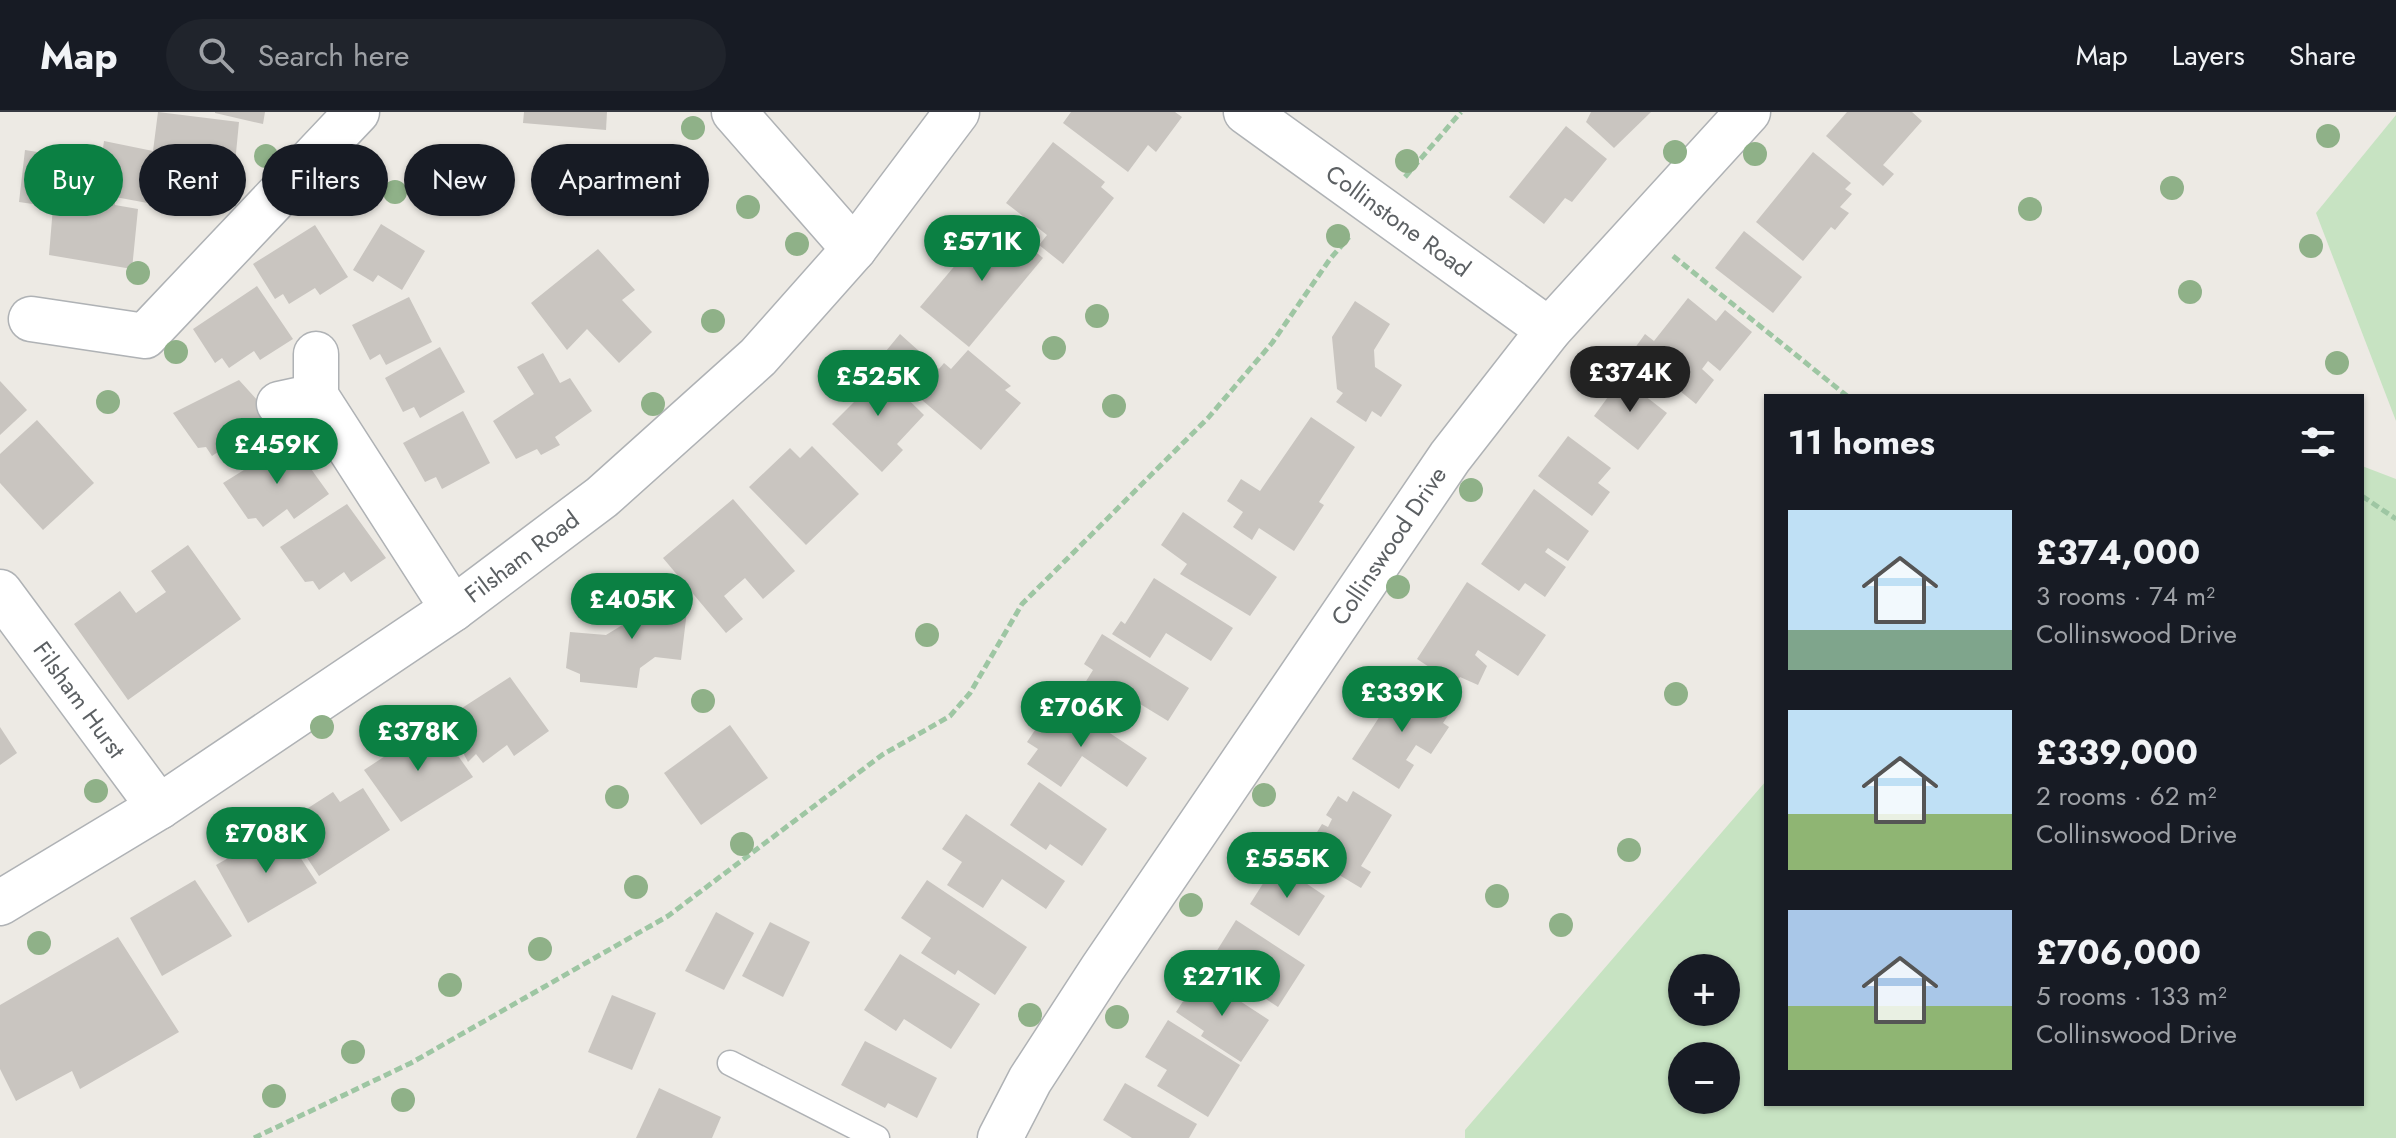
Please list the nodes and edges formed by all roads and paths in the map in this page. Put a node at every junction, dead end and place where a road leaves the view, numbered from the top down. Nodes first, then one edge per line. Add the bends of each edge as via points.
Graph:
1 (357, 112) edge
2 (734, 112) edge
3 (957, 112) edge
4 (1246, 112) edge
5 (1461, 112) edge
6 (1748, 112) edge
7 (1378, 205) junction
8 (1642, 231) junction
9 (854, 249) junction
10 (31, 319) dead end
11 (1549, 330) junction
12 (304, 385) dead end
13 (1845, 394) edge
14 (2364, 497) edge
15 (2396, 519) edge
16 (0, 592) edge
17 (453, 609) junction
18 (159, 807) junction
19 (0, 903) edge
20 (730, 1063) dead end
21 (254, 1138) edge
22 (877, 1138) edge
23 (1000, 1138) edge

1 - 10 street via 145,336
2 - 9 street
3 - 9 street, Filsham Road
4 - 7 street, Collinstone Road
5 - 7 path
6 - 8 street, Collinswood Drive
7 - 11 street, Collinstone Road
7 - 21 path via 1208,418 1022,604 970,693 950,716 882,755 668,916 411,1063
8 - 11 street, Collinswood Drive
8 - 13 path
9 - 17 street, Filsham Road via 747,367 602,497
11 - 23 street, Collinswood Drive via 1450,457 1259,736 1030,1080
12 - 17 street
14 - 15 path
16 - 18 street, Filsham Hurst
17 - 18 street, Filsham Road
18 - 19 street, Filsham Road
20 - 22 lane

